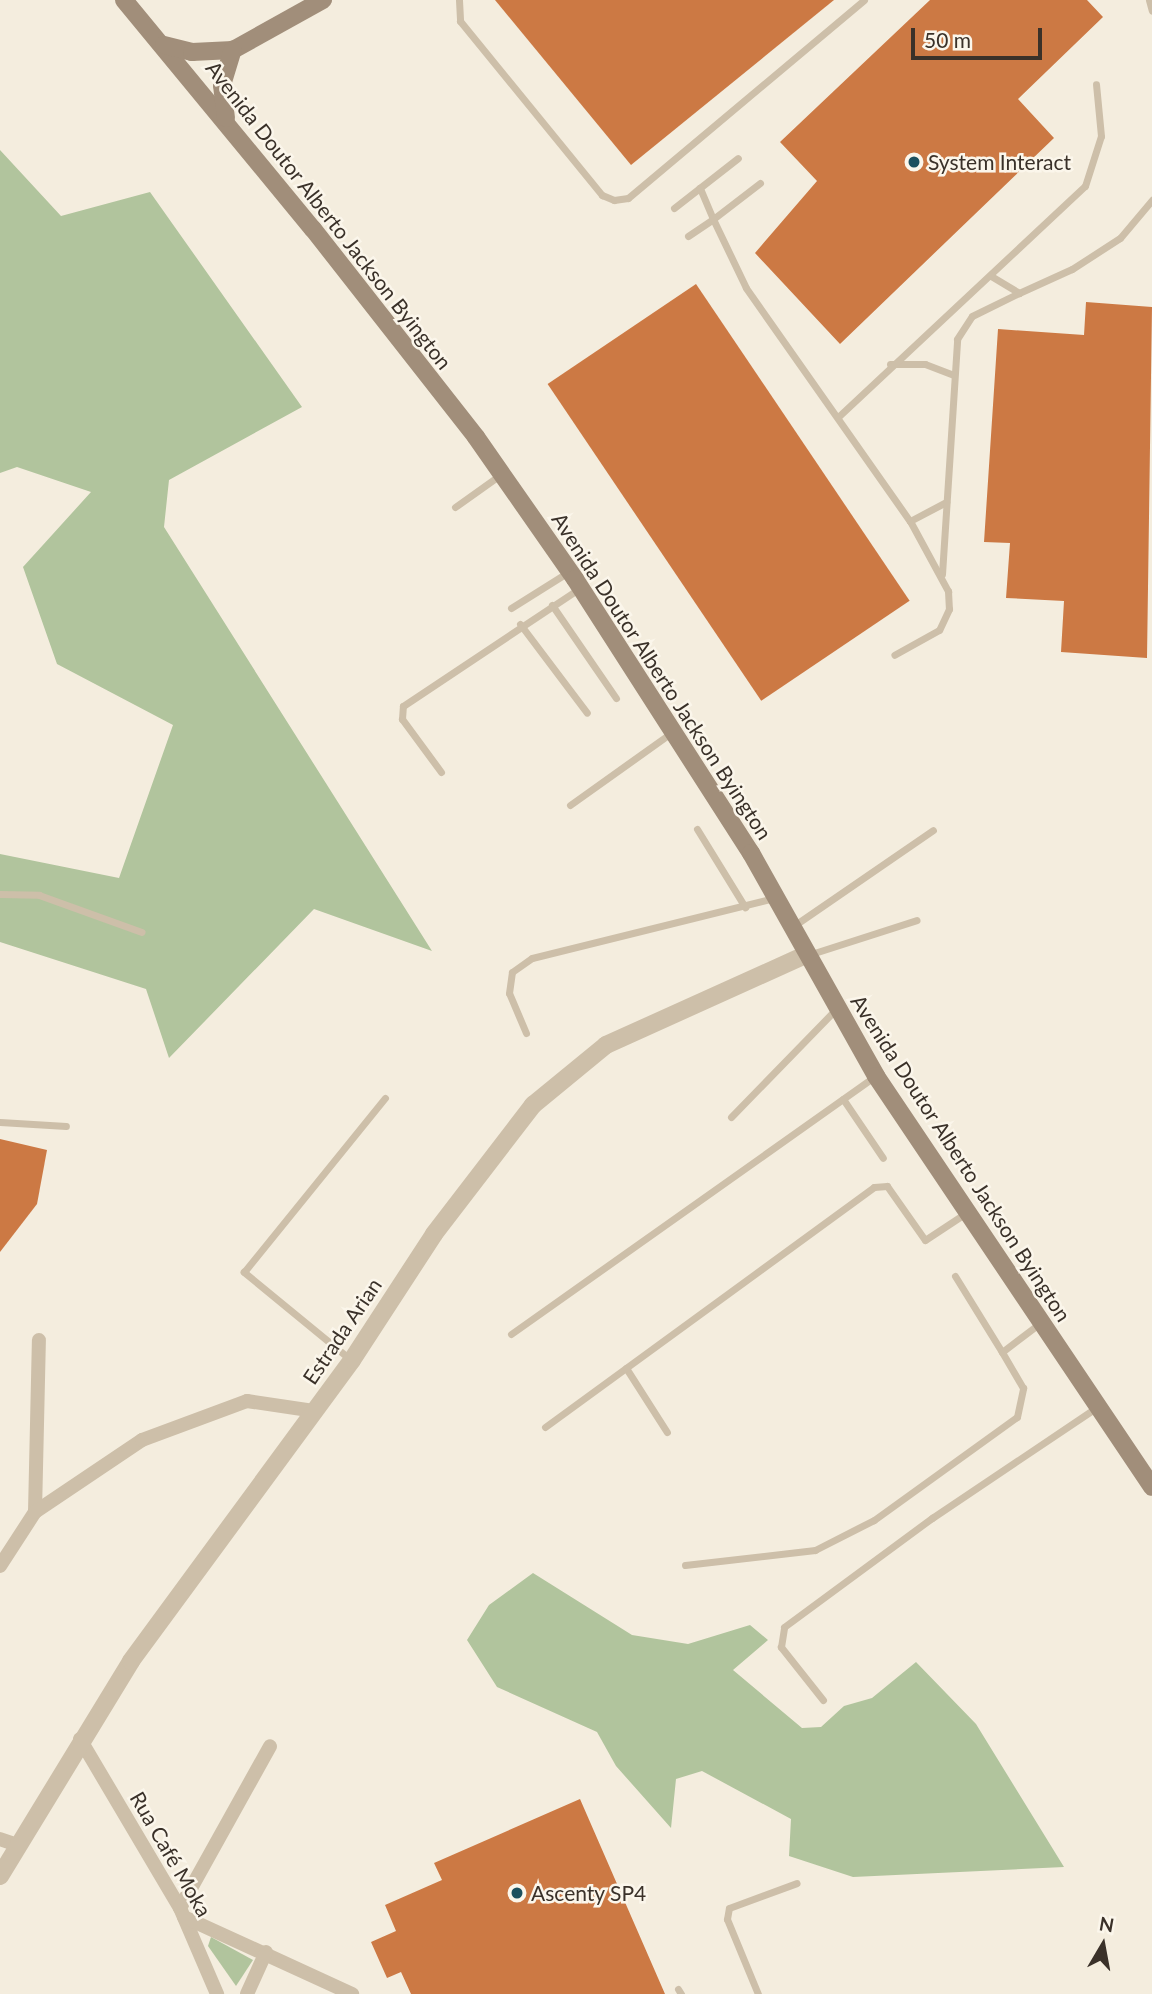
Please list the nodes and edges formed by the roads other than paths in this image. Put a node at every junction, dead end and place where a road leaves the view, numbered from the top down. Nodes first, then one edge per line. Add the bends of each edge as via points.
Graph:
1 (124, 0) edge
2 (323, 0) edge
3 (459, 0) edge
4 (864, 0) edge
5 (1149, 0) edge
6 (1152, 11) edge
7 (164, 45) junction
8 (233, 50) junction
9 (1096, 84) dead end
10 (226, 118) junction
11 (738, 158) dead end
12 (761, 183) dead end
13 (700, 188) junction
14 (1152, 200) edge
15 (674, 208) dead end
16 (713, 219) junction
17 (688, 236) dead end
18 (991, 276) junction
19 (1019, 293) junction
20 (890, 364) junction
21 (953, 375) junction
22 (838, 417) junction
23 (502, 474) junction
24 (946, 502) junction
25 (454, 506) dead end
26 (910, 521) junction
27 (570, 571) junction
28 (942, 575) junction
29 (581, 587) junction
30 (552, 605) junction
31 (511, 608) dead end
32 (520, 624) junction
33 (894, 655) dead end
34 (616, 698) dead end
35 (587, 713) dead end
36 (674, 730) junction
37 (441, 772) dead end
38 (570, 805) dead end
39 (697, 829) dead end
40 (933, 830) dead end
41 (0, 894) edge
42 (775, 898) junction
43 (745, 907) junction
44 (917, 920) dead end
45 (790, 928) junction
46 (142, 932) dead end
47 (805, 956) junction
48 (837, 1008) junction
49 (526, 1033) dead end
50 (876, 1076) junction
51 (386, 1098) dead end
52 (843, 1099) junction
53 (731, 1116) dead end
54 (0, 1122) edge
55 (66, 1126) dead end
56 (883, 1158) dead end
57 (967, 1213) junction
58 (955, 1276) dead end
59 (1040, 1323) junction
60 (511, 1334) dead end
61 (39, 1340) dead end
62 (1002, 1352) junction
63 (352, 1360) junction
64 (626, 1368) junction
65 (1097, 1407) junction
66 (314, 1411) junction
67 (545, 1427) dead end
68 (667, 1432) dead end
69 (1152, 1488) edge
70 (35, 1513) junction
71 (685, 1565) dead end
72 (0, 1566) edge
73 (823, 1700) dead end
74 (80, 1739) junction
75 (270, 1746) dead end
76 (9, 1842) edge
77 (0, 1876) edge
78 (797, 1883) dead end
79 (182, 1912) junction
80 (266, 1952) junction
81 (217, 1994) edge
82 (247, 1994) edge
83 (352, 1994) edge
84 (758, 1994) edge

1 - 7 main road, Avenida Doutor Alberto Jackson Byington
2 - 8 main road
3 - 4 lane via 460,21 602,195 614,200 628,198
5 - 6 lane
7 - 8 main road via 192,52
7 - 10 main road, Avenida Doutor Alberto Jackson Byington
8 - 10 main road via 222,85
9 - 18 lane via 1101,136 1086,186
10 - 23 main road, Avenida Doutor Alberto Jackson Byington
11 - 13 lane
12 - 16 lane
13 - 15 lane
13 - 16 lane
14 - 19 lane via 1120,238
16 - 17 lane
16 - 22 lane via 746,288
18 - 19 lane
18 - 20 lane
19 - 21 lane via 992,303 961,328
20 - 21 lane via 925,364
20 - 22 lane
21 - 24 lane
22 - 26 lane
23 - 25 lane
23 - 27 main road, Avenida Doutor Alberto Jackson Byington
24 - 26 lane
24 - 28 lane
26 - 28 lane
27 - 29 main road, Avenida Doutor Alberto Jackson Byington
27 - 31 lane
28 - 33 lane via 948,592 945,621 939,630
29 - 30 lane
29 - 36 main road, Avenida Doutor Alberto Jackson Byington
30 - 32 lane
30 - 34 lane
32 - 35 lane
32 - 37 lane via 401,709 402,719
36 - 38 lane
36 - 42 main road, Avenida Doutor Alberto Jackson Byington
39 - 43 lane
40 - 45 lane
41 - 46 lane via 38,895
42 - 43 lane
42 - 45 main road, Avenida Doutor Alberto Jackson Byington
43 - 49 lane via 532,958 512,971 509,993
44 - 47 lane
45 - 47 main road, Avenida Doutor Alberto Jackson Byington
47 - 48 main road, Avenida Doutor Alberto Jackson Byington
47 - 63 street, Estrada Arian via 606,1045 567,1073 492,1155
48 - 50 main road, Avenida Doutor Alberto Jackson Byington
48 - 53 lane
50 - 52 lane
50 - 57 main road, Avenida Doutor Alberto Jackson Byington
51 - 63 lane via 244,1272
52 - 56 lane
52 - 60 lane
54 - 55 lane
57 - 59 main road, Avenida Doutor Alberto Jackson Byington
57 - 64 lane via 925,1240 887,1186 878,1185
58 - 62 lane
59 - 62 lane
59 - 65 main road, Avenida Doutor Alberto Jackson Byington
61 - 70 street
62 - 71 lane via 1019,1376 1023,1410 874,1520 815,1550
63 - 66 street, Estrada Arian
64 - 67 lane
64 - 68 lane
65 - 69 main road, Avenida Doutor Alberto Jackson Byington
65 - 73 lane via 932,1518 784,1627 782,1647
66 - 70 street via 247,1401 220,1408 142,1440
66 - 74 street, Estrada Arian via 178,1592
70 - 72 street
74 - 76 street, Estrada Arian
74 - 79 street, Rua Café Moka
75 - 79 street
76 - 77 street, Estrada Arian
78 - 84 lane via 729,1908 727,1919
79 - 80 street
79 - 81 street, Rua Café Moka
80 - 82 street
80 - 83 street

